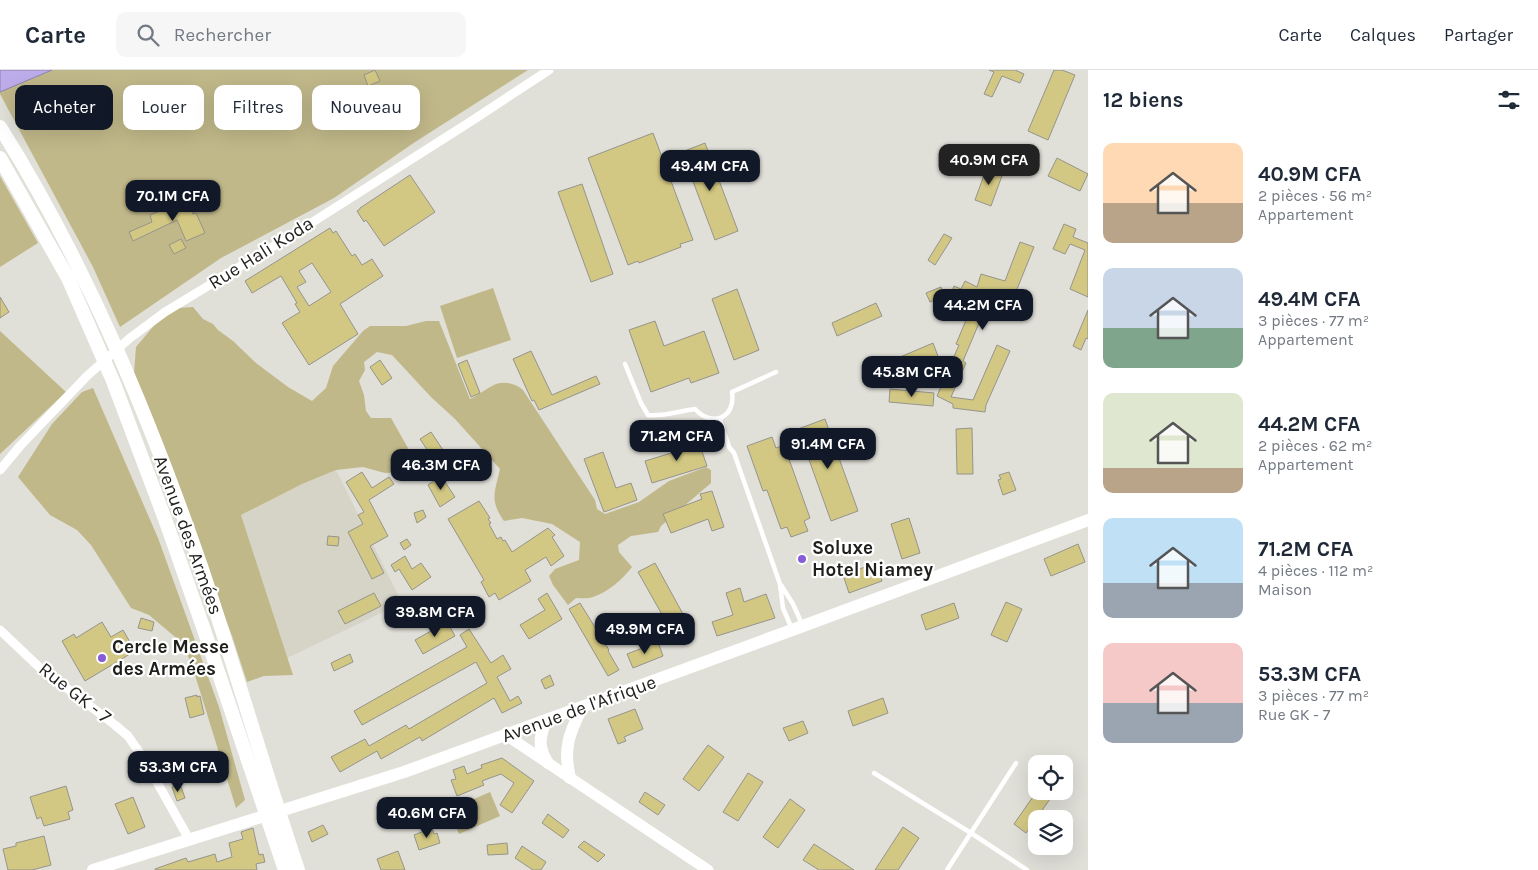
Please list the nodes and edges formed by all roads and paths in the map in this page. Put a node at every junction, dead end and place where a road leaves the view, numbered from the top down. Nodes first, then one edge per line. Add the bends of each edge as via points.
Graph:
1 (549, 70) edge
2 (0, 127) edge
3 (0, 158) edge
4 (625, 364) dead end
5 (776, 372) dead end
6 (720, 418) junction
7 (156, 445) junction
8 (140, 452) junction
9 (0, 470) edge
10 (1088, 520) edge
11 (780, 584) junction
12 (798, 628) junction
13 (0, 630) edge
14 (582, 708) junction
15 (546, 721) junction
16 (506, 735) junction
17 (548, 763) junction
18 (1016, 764) dead end
19 (874, 773) dead end
20 (570, 778) junction
21 (273, 814) junction
22 (971, 833) junction
23 (189, 840) junction
24 (93, 870) edge
25 (285, 870) edge
26 (298, 870) edge
27 (708, 870) edge
28 (947, 870) edge
29 (1027, 870) edge

1 - 9 street, Rue Hali Koda via 158,317 87,376
2 - 7 highway, Avenue des Armées via 83,274
3 - 8 highway, Avenue des Armées via 68,278
4 - 6 lane via 648,415 695,409 710,420
5 - 6 lane via 732,392 731,408
6 - 11 lane
7 - 8 highway
7 - 21 highway, Avenue des Armées via 200,565
8 - 21 highway, Avenue des Armées via 239,729
10 - 12 main road, Avenue de l'Afrique
11 - 12 lane via 793,604
11 - 12 lane via 783,608
12 - 14 main road, Avenue de l'Afrique
13 - 23 street, Rue GK - 7 via 39,667 128,736
14 - 15 main road, Avenue de l'Afrique
14 - 20 main road via 568,740 566,758
15 - 16 main road, Avenue de l'Afrique
15 - 17 main road via 539,738 541,751
16 - 17 street
16 - 21 main road, Avenue de l'Afrique
17 - 20 street
18 - 22 lane
19 - 22 lane
20 - 27 street
21 - 23 main road, Avenue de l'Afrique
21 - 25 highway, Avenue des Armées
21 - 26 highway, Avenue des Armées
22 - 28 lane
22 - 29 lane
23 - 24 main road, Avenue de l'Afrique

